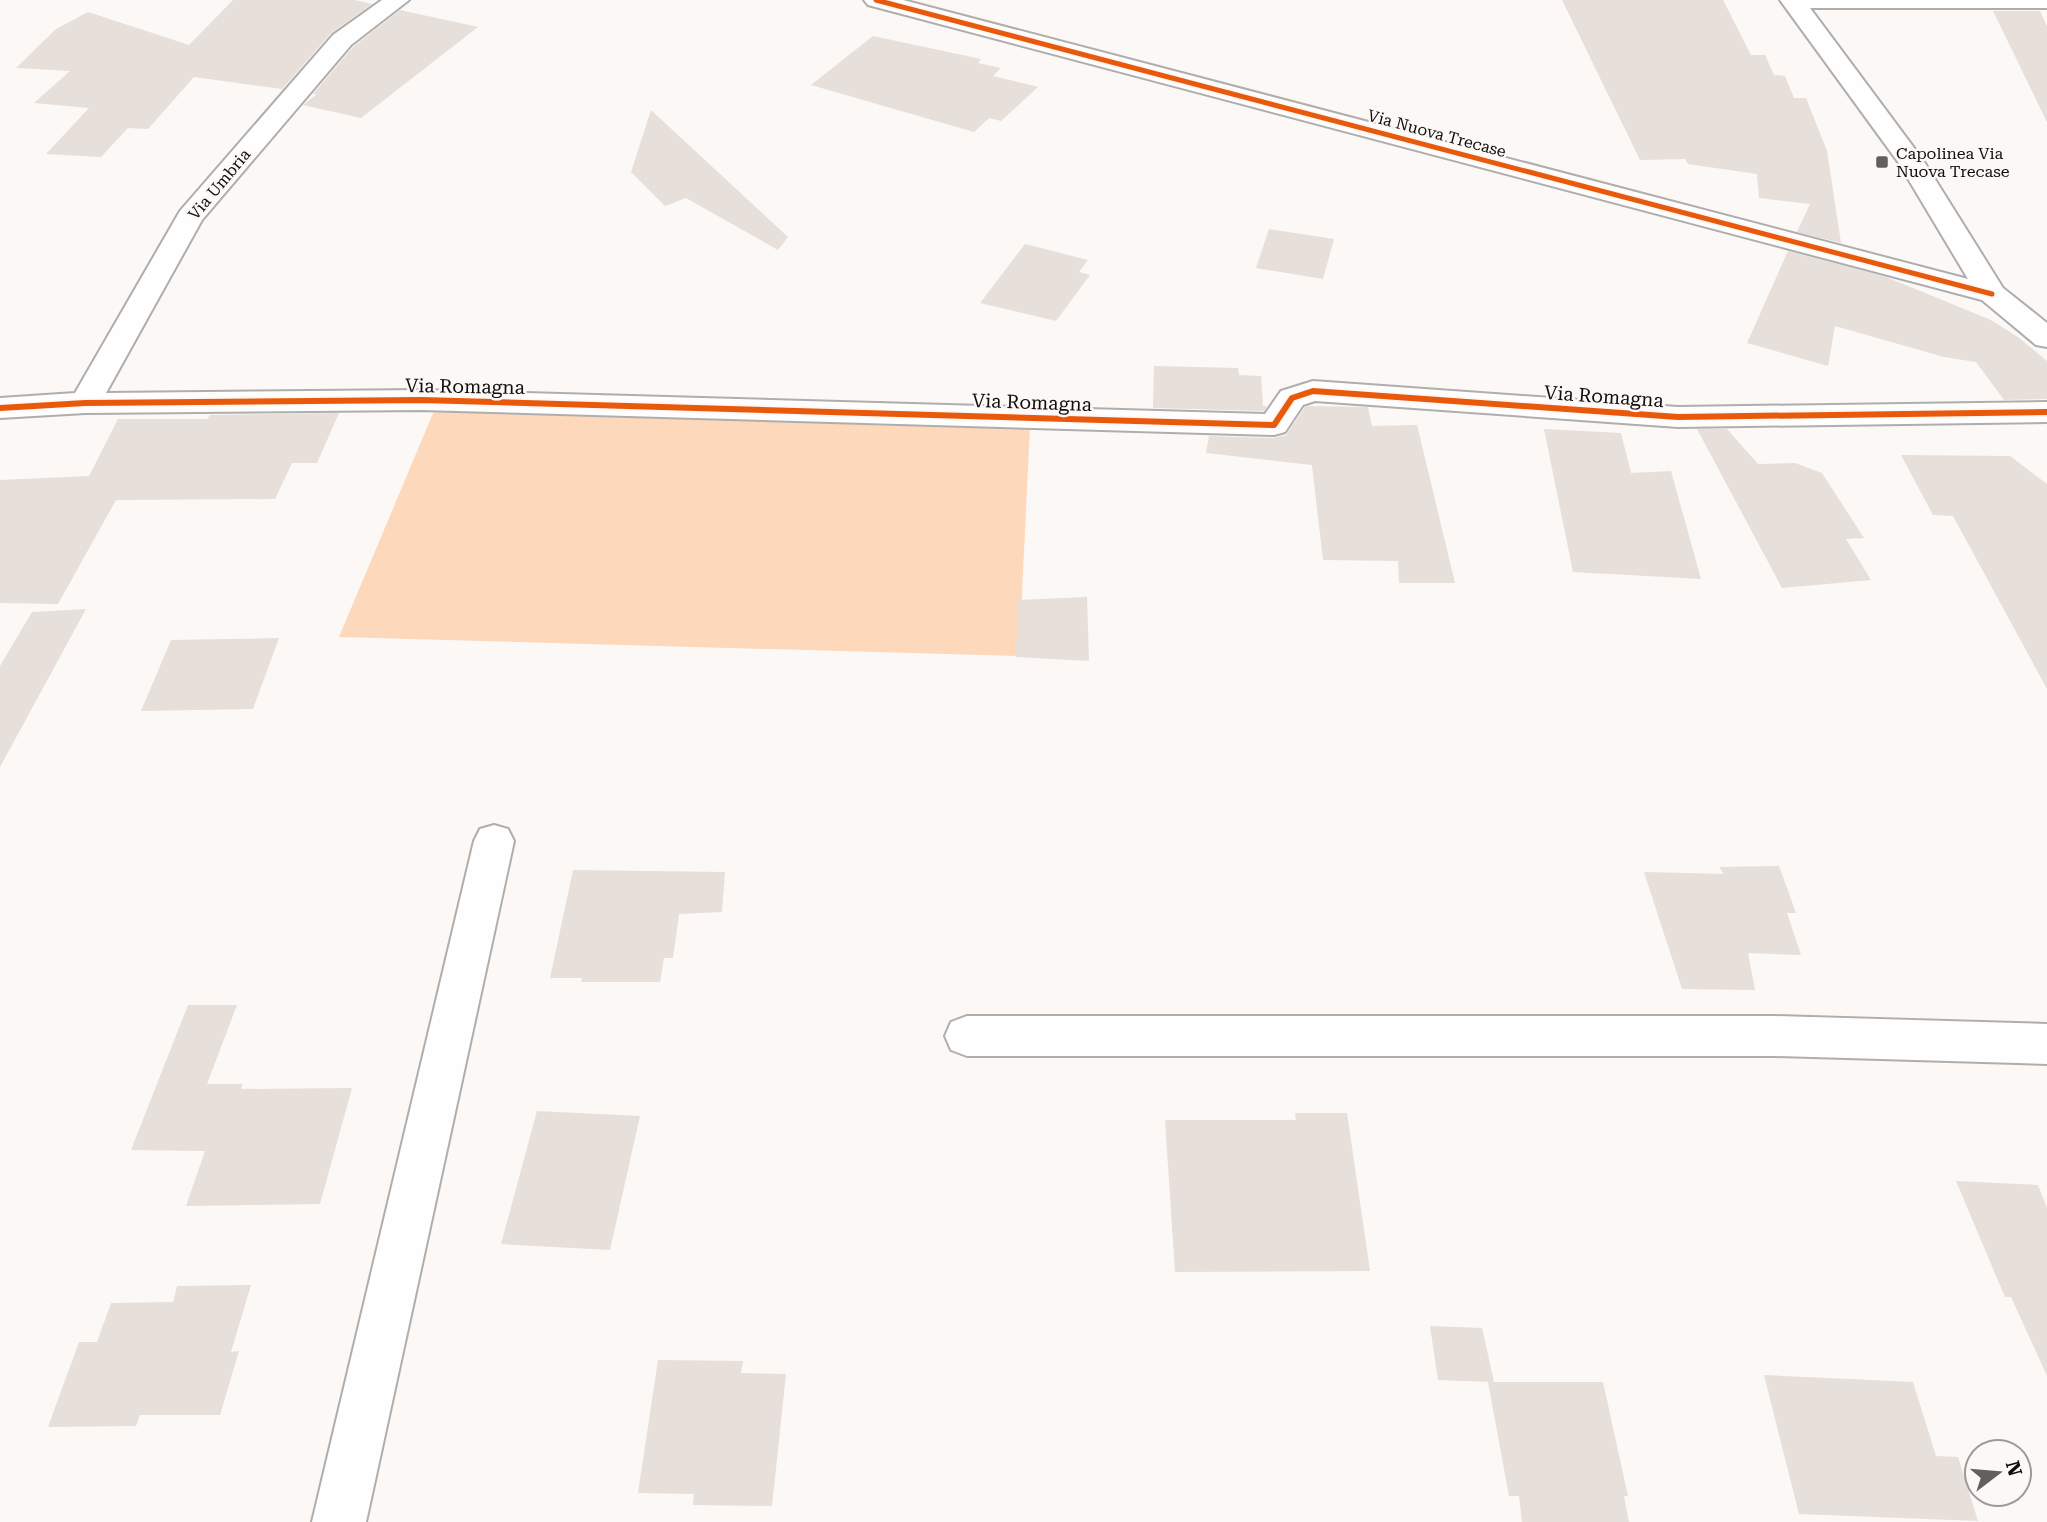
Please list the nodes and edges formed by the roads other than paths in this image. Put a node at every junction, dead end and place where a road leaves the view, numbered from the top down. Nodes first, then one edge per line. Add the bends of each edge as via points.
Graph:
1 (397, 0) edge
2 (876, 0) edge
3 (1793, 0) edge
4 (2047, 1) edge
5 (1992, 294) junction
6 (2047, 338) edge
7 (85, 403) junction
8 (0, 408) edge
9 (2047, 412) edge
10 (495, 841) dead end
11 (967, 1036) dead end
12 (2047, 1044) edge
13 (339, 1522) edge

1 - 7 street, Via Umbria via 342,40 190,217
2 - 5 street, Via Nuova Trecase
3 - 4 street, Via Nuova Trecase
3 - 5 street, Via Nuova Trecase via 1910,160
5 - 6 street, Via Nuova Trecase
7 - 8 street, Via Romagna
7 - 9 street, Via Romagna via 422,400 1274,425 1293,398 1313,391 1678,417
10 - 13 street
11 - 12 street via 1774,1036

